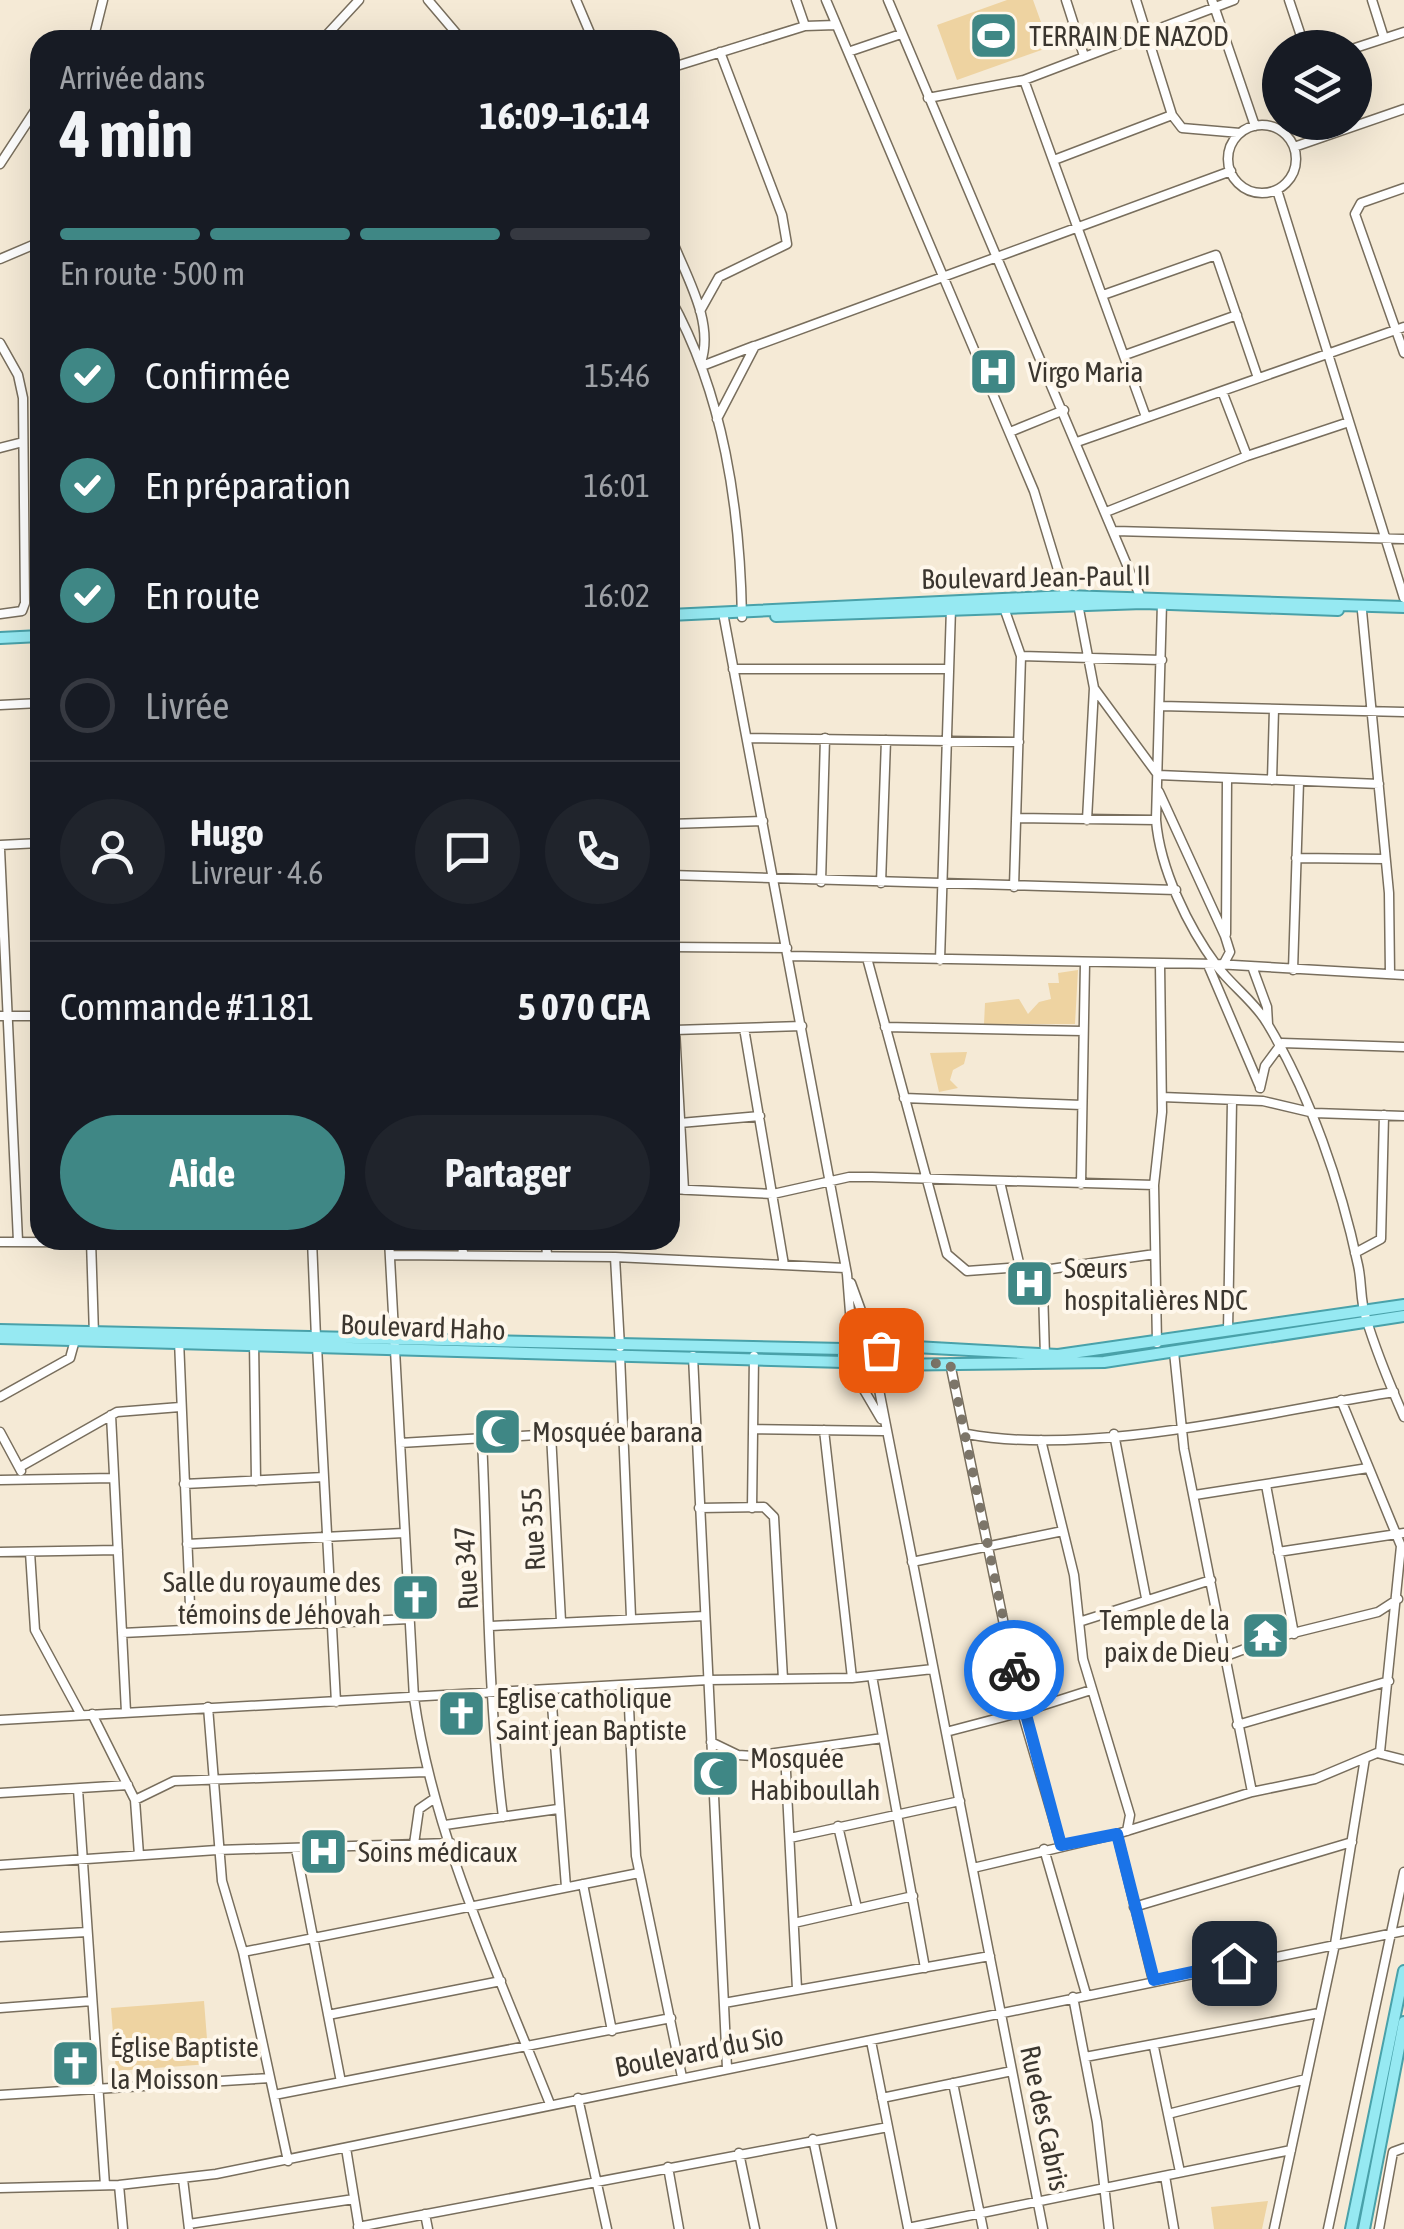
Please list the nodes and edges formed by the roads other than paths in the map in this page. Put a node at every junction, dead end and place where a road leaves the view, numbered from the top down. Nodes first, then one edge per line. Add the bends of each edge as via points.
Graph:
1 (103, 0) edge
2 (359, 0) edge
3 (428, 0) edge
4 (576, 0) edge
5 (796, 0) edge
6 (826, 0) edge
7 (888, 0) edge
8 (1066, 0) edge
9 (1136, 0) edge
10 (1234, 0) edge
11 (1289, 0) edge
12 (1372, 0) edge
13 (1213, 4) edge
14 (836, 25) junction
15 (805, 26) junction
16 (96, 30) edge
17 (331, 30) edge
18 (454, 30) edge
19 (589, 30) edge
20 (1299, 30) edge
21 (1147, 32) junction
22 (1404, 32) edge
23 (901, 34) junction
24 (1384, 38) junction
25 (1372, 42) edge
26 (720, 52) junction
27 (848, 52) junction
28 (1084, 56) junction
29 (680, 65) edge
30 (1024, 80) junction
31 (928, 98) junction
32 (1404, 109) edge
33 (1172, 115) junction
34 (30, 118) edge
35 (1255, 126) junction
36 (1241, 133) junction
37 (1294, 148) junction
38 (1054, 160) junction
39 (0, 164) edge
40 (1231, 171) junction
41 (1404, 188) edge
42 (1277, 190) junction
43 (1079, 229) junction
44 (30, 246) edge
45 (999, 258) junction
46 (0, 259) edge
47 (680, 260) edge
48 (944, 273) junction
49 (1102, 295) junction
50 (700, 311) junction
51 (1237, 315) junction
52 (680, 319) edge
53 (1400, 329) edge
54 (0, 343) edge
55 (755, 346) junction
56 (1404, 353) edge
57 (1125, 355) junction
58 (1328, 356) junction
59 (701, 364) junction
60 (1258, 378) junction
61 (1222, 390) junction
62 (1064, 410) junction
63 (1146, 418) junction
64 (717, 419) junction
65 (1349, 422) junction
66 (1010, 432) junction
67 (23, 442) junction
68 (1077, 442) junction
69 (0, 448) edge
70 (1248, 456) junction
71 (1106, 512) junction
72 (1114, 531) junction
73 (1404, 539) edge
74 (1387, 540) junction
75 (1066, 596) junction
76 (1404, 598) edge
77 (1142, 599) junction
78 (1162, 603) junction
79 (1078, 604) junction
80 (1004, 605) junction
81 (951, 608) junction
82 (1404, 610) edge
83 (1362, 612) junction
84 (0, 614) edge
85 (742, 614) junction
86 (680, 617) edge
87 (680, 617) edge
88 (724, 618) junction
89 (30, 634) edge
90 (0, 635) edge
91 (1021, 656) junction
92 (1090, 657) junction
93 (1162, 660) junction
94 (733, 669) junction
95 (949, 669) junction
96 (1094, 688) junction
97 (30, 704) edge
98 (0, 705) edge
99 (1161, 706) junction
100 (1274, 709) junction
101 (1372, 712) junction
102 (1404, 712) edge
103 (746, 738) junction
104 (825, 738) junction
105 (886, 740) junction
106 (947, 741) junction
107 (1019, 742) junction
108 (1158, 775) junction
109 (1227, 779) junction
110 (1272, 780) junction
111 (1298, 781) junction
112 (1379, 784) junction
113 (1158, 788) junction
114 (1016, 818) junction
115 (1087, 820) junction
116 (1156, 820) junction
117 (763, 821) junction
118 (680, 824) edge
119 (30, 845) edge
120 (0, 847) edge
121 (1296, 858) junction
122 (1386, 859) junction
123 (680, 876) edge
124 (774, 881) junction
125 (821, 882) junction
126 (881, 884) junction
127 (942, 885) junction
128 (1014, 886) junction
129 (1176, 890) junction
130 (1389, 893) junction
131 (1400, 894) dead end
132 (1226, 936) junction
133 (680, 948) edge
134 (788, 952) junction
135 (867, 958) junction
136 (940, 960) junction
137 (1084, 963) junction
138 (1160, 964) junction
139 (1216, 965) junction
140 (1253, 969) junction
141 (1293, 970) junction
142 (1390, 974) junction
143 (1404, 974) edge
144 (4, 1016) edge
145 (30, 1016) edge
146 (1268, 1024) junction
147 (802, 1026) junction
148 (886, 1026) junction
149 (744, 1028) junction
150 (680, 1030) edge
151 (1084, 1031) junction
152 (1278, 1044) junction
153 (1404, 1046) edge
154 (1260, 1088) junction
155 (1162, 1097) junction
156 (904, 1098) junction
157 (1232, 1101) junction
158 (1263, 1101) junction
159 (1082, 1105) junction
160 (1308, 1112) junction
161 (1384, 1115) junction
162 (760, 1116) junction
163 (1404, 1116) edge
164 (680, 1124) joint
165 (830, 1180) junction
166 (924, 1180) junction
167 (1000, 1182) junction
168 (1081, 1184) junction
169 (1154, 1185) junction
170 (680, 1190) edge
171 (684, 1190) junction
172 (773, 1194) junction
173 (0, 1242) edge
174 (18, 1242) junction
175 (30, 1242) edge
176 (91, 1250) edge
177 (312, 1250) edge
178 (390, 1250) edge
179 (463, 1250) edge
180 (547, 1250) edge
181 (1355, 1253) junction
182 (1155, 1254) junction
183 (390, 1255) junction
184 (463, 1255) junction
185 (547, 1256) junction
186 (615, 1257) junction
187 (784, 1265) junction
188 (1020, 1267) junction
189 (1037, 1271) junction
190 (846, 1272) junction
191 (1402, 1311) edge
192 (1366, 1318) junction
193 (0, 1334) edge
194 (1228, 1334) junction
195 (94, 1336) junction
196 (852, 1338) junction
197 (179, 1339) junction
198 (75, 1340) junction
199 (255, 1340) junction
200 (317, 1342) junction
201 (875, 1342) junction
202 (1157, 1343) junction
203 (397, 1344) junction
204 (844, 1349) junction
205 (620, 1351) junction
206 (1174, 1352) junction
207 (693, 1356) junction
208 (754, 1356) junction
209 (1044, 1356) junction
210 (844, 1362) junction
211 (950, 1363) junction
212 (877, 1367) junction
213 (854, 1373) junction
214 (1394, 1392) junction
215 (0, 1397) edge
216 (1342, 1400) junction
217 (180, 1407) junction
218 (111, 1415) junction
219 (1404, 1417) edge
220 (1180, 1426) junction
221 (884, 1427) junction
222 (753, 1428) junction
223 (622, 1430) junction
224 (824, 1430) junction
225 (0, 1432) edge
226 (551, 1434) junction
227 (967, 1434) junction
228 (1114, 1434) junction
229 (482, 1439) junction
230 (1041, 1440) junction
231 (400, 1443) junction
232 (20, 1468) junction
233 (1368, 1468) junction
234 (324, 1477) junction
235 (114, 1478) junction
236 (26, 1479) junction
237 (0, 1480) edge
238 (256, 1481) junction
239 (184, 1484) junction
240 (1266, 1485) junction
241 (1195, 1496) junction
242 (699, 1508) junction
243 (752, 1508) junction
244 (1063, 1531) junction
245 (404, 1533) junction
246 (1400, 1534) edge
247 (328, 1537) junction
248 (187, 1544) junction
249 (989, 1547) junction
250 (118, 1550) junction
251 (0, 1552) edge
252 (30, 1552) junction
253 (1278, 1552) junction
254 (912, 1562) junction
255 (1211, 1580) junction
256 (1146, 1598) junction
257 (1398, 1599) junction
258 (705, 1616) junction
259 (631, 1617) junction
260 (409, 1619) junction
261 (561, 1621) junction
262 (1082, 1621) junction
263 (332, 1623) junction
264 (491, 1626) junction
265 (191, 1630) junction
266 (122, 1632) junction
267 (1294, 1634) junction
268 (1226, 1656) junction
269 (933, 1668) junction
270 (872, 1676) junction
271 (852, 1678) junction
272 (783, 1679) junction
273 (708, 1680) junction
274 (1389, 1681) junction
275 (628, 1686) junction
276 (1091, 1690) junction
277 (550, 1692) junction
278 (491, 1694) junction
279 (414, 1698) junction
280 (336, 1702) junction
281 (208, 1707) junction
282 (126, 1712) junction
283 (1022, 1712) junction
284 (92, 1714) junction
285 (81, 1715) junction
286 (0, 1720) edge
287 (1237, 1725) junction
288 (946, 1732) junction
289 (884, 1738) junction
290 (711, 1742) junction
291 (785, 1752) junction
292 (1380, 1752) junction
293 (1364, 1758) junction
294 (1404, 1760) edge
295 (426, 1772) junction
296 (212, 1778) junction
297 (128, 1785) junction
298 (78, 1789) junction
299 (0, 1792) edge
300 (1252, 1792) junction
301 (435, 1798) junction
302 (134, 1800) junction
303 (960, 1801) junction
304 (558, 1809) junction
305 (898, 1812) junction
306 (504, 1816) junction
307 (445, 1824) junction
308 (838, 1826) junction
309 (1127, 1831) junction
310 (1117, 1834) junction
311 (790, 1838) junction
312 (1352, 1842) junction
313 (451, 1843) junction
314 (414, 1844) junction
315 (1061, 1845) junction
316 (296, 1849) junction
317 (216, 1850) junction
318 (1044, 1850) junction
319 (139, 1855) junction
320 (84, 1858) junction
321 (0, 1865) edge
322 (973, 1868) junction
323 (1404, 1872) edge
324 (639, 1873) junction
325 (583, 1884) junction
326 (566, 1887) junction
327 (913, 1896) junction
328 (473, 1906) junction
329 (1134, 1907) junction
330 (857, 1908) junction
331 (794, 1923) junction
332 (88, 1932) junction
333 (1404, 1932) edge
334 (1392, 1933) junction
335 (0, 1937) edge
336 (313, 1939) junction
337 (1335, 1944) junction
338 (244, 1952) junction
339 (990, 1956) junction
340 (925, 1968) junction
341 (1404, 1971) edge
342 (1154, 1980) junction
343 (501, 1981) junction
344 (797, 1989) junction
345 (1086, 1994) junction
346 (1073, 1997) junction
347 (92, 2001) junction
348 (724, 2003) junction
349 (0, 2008) edge
350 (1320, 2013) junction
351 (328, 2016) junction
352 (1001, 2016) junction
353 (671, 2018) junction
354 (1404, 2022) edge
355 (612, 2031) junction
356 (871, 2041) junction
357 (1154, 2047) junction
358 (528, 2048) junction
359 (1085, 2058) junction
360 (726, 2068) junction
361 (1012, 2070) junction
362 (270, 2078) junction
363 (682, 2078) junction
364 (1306, 2079) junction
365 (341, 2082) junction
366 (953, 2083) junction
367 (98, 2087) junction
368 (0, 2095) edge
369 (274, 2095) junction
370 (578, 2098) junction
371 (882, 2098) junction
372 (550, 2104) junction
373 (1168, 2114) junction
374 (888, 2127) junction
375 (813, 2139) junction
376 (346, 2148) junction
377 (1404, 2148) edge
378 (1291, 2150) junction
379 (739, 2154) junction
380 (288, 2161) junction
381 (668, 2167) junction
382 (1180, 2172) junction
383 (1165, 2176) junction
384 (183, 2179) junction
385 (596, 2182) junction
386 (104, 2185) junction
387 (119, 2185) junction
388 (0, 2188) edge
389 (1104, 2188) junction
390 (354, 2199) junction
391 (1039, 2202) junction
392 (980, 2212) junction
393 (425, 2214) junction
394 (189, 2227) edge
395 (359, 2228) edge
396 (908, 2228) edge
397 (123, 2229) edge
398 (428, 2229) edge
399 (607, 2229) edge
400 (680, 2229) edge
401 (755, 2229) edge
402 (832, 2229) edge
403 (983, 2229) edge
404 (1043, 2229) edge
405 (1109, 2229) edge
406 (1174, 2229) edge
407 (1274, 2229) edge
408 (1328, 2229) edge
409 (1351, 2229) edge
410 (1364, 2229) edge
411 (1379, 2229) edge

1 - 16 street
2 - 17 street
3 - 18 street
4 - 19 street
5 - 15 street
6 - 14 street
7 - 23 street
8 - 28 street
9 - 21 street
10 - 13 street
11 - 20 street
12 - 24 street
13 - 21 street
13 - 35 street
14 - 15 street
14 - 27 street
15 - 26 street
21 - 28 street
21 - 33 street
22 - 24 street
23 - 27 street
23 - 31 street
24 - 25 street
26 - 29 street
26 - 50 street via 787,244 719,277
27 - 48 street
28 - 30 street
30 - 31 street
30 - 38 street
31 - 45 street
32 - 37 street
33 - 36 street via 1182,128
33 - 38 street
34 - 39 street
35 - 36 street
35 - 37 street via 1282,132
36 - 40 street via 1230,150
37 - 42 street via 1296,167
38 - 43 street
40 - 42 street via 1245,188
40 - 43 street
41 - 53 street via 1361,203 1356,214
42 - 58 street
43 - 45 street
43 - 49 street
44 - 46 street
45 - 48 street
45 - 62 street
47 - 50 street
48 - 55 street
48 - 66 street
49 - 51 street via 1216,256
49 - 57 street
50 - 59 street via 706,345
51 - 57 street
51 - 60 street
52 - 59 street
53 - 56 street
53 - 58 street
54 - 67 street via 21,384
55 - 59 street
55 - 64 street
57 - 63 street
58 - 60 street
58 - 65 street
59 - 64 street
60 - 61 street
61 - 63 street
61 - 70 street
62 - 66 street
62 - 68 street
63 - 68 street
64 - 85 street via 736,504
65 - 70 street
65 - 74 street
66 - 75 street
67 - 69 street
67 - 84 street via 25,603 22,611
68 - 71 street
70 - 71 street
71 - 72 street
72 - 74 street
72 - 77 street
73 - 74 street
74 - 76 street
75 - 77 main road, Boulevard Jean-Paul II
75 - 85 main road, Boulevard Jean-Paul II
77 - 78 main road, Boulevard Jean-Paul II
77 - 79 main road, Boulevard Jean-Paul II
77 - 82 main road, Boulevard Jean-Paul II
78 - 83 main road, Boulevard Jean-Paul II
78 - 93 street
79 - 80 main road, Boulevard Jean-Paul II
79 - 92 street
80 - 81 main road, Boulevard Jean-Paul II
80 - 91 street
81 - 85 main road, Boulevard Jean-Paul II
81 - 95 street
82 - 83 main road, Boulevard Jean-Paul II
83 - 101 street
85 - 86 main road, Boulevard Jean-Paul II
85 - 88 main road, Boulevard Jean-Paul II
87 - 88 main road, Boulevard Jean-Paul II
88 - 94 street
89 - 90 main road
91 - 92 street
91 - 107 street
92 - 93 street
92 - 96 street
93 - 99 street
94 - 95 street
94 - 103 street
95 - 106 street
96 - 108 street
96 - 115 street
97 - 98 street
99 - 100 street
99 - 108 street
100 - 101 street
100 - 110 street
101 - 102 street
101 - 112 street
103 - 104 street
103 - 117 street
104 - 105 street
104 - 125 street
105 - 106 street
105 - 126 street
106 - 107 street
106 - 127 street
107 - 114 street
108 - 109 street
108 - 113 street
109 - 110 street
109 - 132 street
110 - 111 street
111 - 112 street
111 - 121 street
112 - 122 street
113 - 116 street
113 - 132 street
114 - 115 street
114 - 128 street
115 - 116 street
116 - 129 street
117 - 118 street
117 - 124 street
119 - 120 street
120 - 144 street
121 - 122 street
121 - 141 street
122 - 130 street
123 - 124 street
124 - 125 street
124 - 134 street
125 - 126 street
126 - 127 street
127 - 128 street
127 - 136 street
128 - 129 street
129 - 139 street
130 - 131 street
130 - 142 street
132 - 139 street via 1230,952
133 - 134 street
134 - 135 street
134 - 147 street
135 - 136 street
135 - 148 street
136 - 137 street
137 - 138 street
137 - 151 street
138 - 139 street
138 - 155 street
139 - 140 street
139 - 146 street
139 - 154 street
140 - 141 street
140 - 146 street
141 - 142 street
142 - 143 street
144 - 145 street
144 - 174 street
146 - 152 street
147 - 149 street
147 - 165 street
148 - 151 street
148 - 156 street
149 - 150 street
149 - 162 street
151 - 159 street
152 - 153 street
152 - 154 street
152 - 160 street
154 - 158 street
155 - 157 street
155 - 169 street
156 - 159 street
156 - 166 street
157 - 158 street
157 - 194 street
158 - 160 street
159 - 168 street
160 - 161 street
160 - 181 street
161 - 163 street
161 - 181 street via 1381,1239
162 - 164 street
162 - 172 street
164 - 171 street
165 - 166 street
165 - 172 street
165 - 190 street
166 - 167 street
166 - 188 street via 955,1264 967,1271
167 - 168 street
167 - 188 street
168 - 169 street
169 - 182 street
170 - 171 street
171 - 172 street
172 - 187 street
173 - 174 street
174 - 175 street
176 - 195 street
177 - 200 street
178 - 183 street
179 - 184 street
180 - 185 street
181 - 192 street
182 - 189 street
182 - 202 street
183 - 184 street
183 - 203 street
184 - 185 street
185 - 186 street
186 - 187 street
186 - 205 street
187 - 190 street
188 - 189 street
189 - 209 street
190 - 196 street
190 - 201 street
191 - 192 main road
192 - 194 main road
192 - 206 main road
192 - 214 street
193 - 195 main road, Boulevard Haho
193 - 198 main road, Boulevard Haho
194 - 202 main road
195 - 197 main road, Boulevard Haho
195 - 198 main road, Boulevard Haho
196 - 201 main road
196 - 204 main road
197 - 199 main road, Boulevard Haho
197 - 217 street
198 - 215 street via 70,1358
199 - 200 main road, Boulevard Haho
199 - 238 street
200 - 203 main road, Boulevard Haho
200 - 234 street
201 - 209 main road
201 - 212 main road
202 - 209 main road
203 - 205 main road, Boulevard Haho
203 - 231 street
204 - 205 main road, Boulevard Haho
204 - 210 main road
205 - 207 main road, Boulevard Haho
205 - 223 street
206 - 211 main road via 1064,1366
206 - 220 street
207 - 208 main road, Boulevard Haho
207 - 242 street
208 - 210 main road, Boulevard Haho
208 - 222 street
210 - 213 main road
211 - 212 main road
211 - 227 street
212 - 213 main road
212 - 221 street
213 - 221 street
214 - 216 street
214 - 219 street
216 - 220 street
216 - 233 street
217 - 218 street
217 - 239 street
218 - 232 street
218 - 235 street
220 - 228 street
220 - 241 street
221 - 224 street
221 - 254 street, Rue des Cabris
222 - 224 street
222 - 243 street
223 - 226 street
223 - 259 street
224 - 271 street
225 - 232 street
226 - 229 street
226 - 261 street, Rue 355
227 - 230 street
227 - 249 street
228 - 230 street
228 - 256 street
229 - 231 street
229 - 264 street, Rue 347
230 - 244 street
231 - 245 street
232 - 236 street
233 - 240 street
233 - 246 street
234 - 238 street
234 - 247 street
235 - 236 street
235 - 250 street
236 - 237 street
238 - 239 street
239 - 248 street
240 - 241 street
240 - 253 street
241 - 255 street
242 - 243 street
242 - 258 street
243 - 272 street via 774,1516
244 - 249 street
244 - 262 street
245 - 247 street
245 - 260 street
246 - 253 street
246 - 257 street
247 - 248 street
247 - 263 street
248 - 265 street
249 - 254 street
249 - 283 street
250 - 252 street
250 - 266 street
251 - 252 street
252 - 285 street via 34,1630
253 - 267 street
254 - 269 street, Rue des Cabris
255 - 256 street
255 - 268 street
256 - 262 street
257 - 267 street via 1378,1612
257 - 274 street
258 - 259 street
258 - 273 street
259 - 261 street
260 - 263 street
260 - 279 street
261 - 264 street
262 - 276 street
263 - 265 street
263 - 280 street
264 - 278 street, Rue 347
265 - 266 street
266 - 282 street
267 - 268 street
268 - 287 street
269 - 270 street
269 - 288 street, Rue des Cabris
270 - 271 street
270 - 289 street
271 - 272 street
272 - 273 street
273 - 275 street
273 - 290 street
274 - 287 street
274 - 292 street
275 - 277 street
275 - 324 street
276 - 283 street
276 - 309 street via 1128,1804
277 - 278 street
277 - 304 street
278 - 279 street
278 - 306 street, Rue 347
279 - 280 street
279 - 295 street
280 - 281 street
281 - 282 street
281 - 296 street
282 - 284 street
283 - 288 street
283 - 315 street
284 - 285 street
284 - 297 street
285 - 286 street
287 - 300 street
288 - 303 street, Rue des Cabris
289 - 291 street
289 - 305 street
290 - 291 street via 744,1756
290 - 348 street
291 - 311 street
292 - 293 street
292 - 294 street
293 - 300 street
293 - 312 street
295 - 296 street
295 - 301 street
296 - 302 street via 174,1780
296 - 317 street
297 - 298 street
297 - 302 street
298 - 299 street
298 - 320 street
300 - 309 street
301 - 307 street
301 - 314 street via 420,1809
302 - 319 street
303 - 305 street
303 - 322 street, Rue des Cabris
304 - 306 street
304 - 326 street
305 - 308 street
305 - 327 street
306 - 307 street
307 - 313 street
308 - 311 street
308 - 330 street
309 - 310 street
310 - 315 street
310 - 329 street
311 - 331 street
312 - 329 street
312 - 337 street
313 - 314 street
313 - 328 street
314 - 316 street
315 - 318 street
316 - 317 street
316 - 336 street
317 - 319 street
317 - 338 street
318 - 322 street
318 - 345 street
319 - 320 street
320 - 321 street
320 - 332 street
322 - 339 street, Rue des Cabris
323 - 334 street
324 - 325 street
324 - 353 street
325 - 326 street
325 - 355 street
326 - 328 street
327 - 330 street
327 - 340 street
328 - 336 street
328 - 343 street
329 - 342 street
330 - 331 street
331 - 344 street
332 - 335 street
332 - 347 street
333 - 334 street, Boulevard du Sio
334 - 337 street, Boulevard du Sio
334 - 408 street
336 - 338 street
336 - 351 street
337 - 342 street, Boulevard du Sio
337 - 350 street
338 - 362 street
339 - 340 street
339 - 352 street, Rue des Cabris
340 - 344 street
341 - 409 main road
342 - 345 street, Boulevard du Sio
343 - 351 street
343 - 358 street
344 - 348 street
345 - 346 street, Boulevard du Sio
346 - 352 street, Boulevard du Sio
346 - 359 street
347 - 349 street
347 - 367 street
348 - 360 street
350 - 357 street
350 - 364 street
351 - 365 street
352 - 356 street, Boulevard du Sio
352 - 361 street, Rue des Cabris
353 - 355 street
353 - 363 street
354 - 410 main road
355 - 358 street
356 - 360 street, Boulevard du Sio
356 - 371 street
357 - 359 street
357 - 373 street
358 - 365 street
358 - 372 street
359 - 389 street
360 - 363 street, Boulevard du Sio
361 - 366 street
361 - 391 street, Rue des Cabris
362 - 367 street
362 - 369 street
363 - 370 street, Boulevard du Sio
364 - 373 street
364 - 378 street
365 - 369 street
366 - 371 street
366 - 392 street
367 - 368 street
367 - 386 street
369 - 380 street
370 - 372 street, Boulevard du Sio
370 - 385 street
371 - 374 street
372 - 376 street, Boulevard du Sio
373 - 382 street
374 - 375 street
374 - 396 street
375 - 379 street
375 - 402 street
376 - 380 street, Boulevard du Sio
376 - 390 street
377 - 411 street via 1392,2152
378 - 382 street
378 - 407 street
379 - 381 street
379 - 401 street
380 - 384 street, Boulevard du Sio
381 - 385 street
381 - 400 street
382 - 383 street
383 - 389 street
383 - 406 street
384 - 387 street, Boulevard du Sio
384 - 394 street
385 - 393 street
385 - 399 street
386 - 387 street, Boulevard du Sio
386 - 388 street, Boulevard du Sio
387 - 397 street
389 - 391 street
389 - 405 street
390 - 394 street
390 - 395 street
391 - 392 street
391 - 404 street, Rue des Cabris
392 - 396 street
392 - 403 street
393 - 395 street
393 - 398 street

